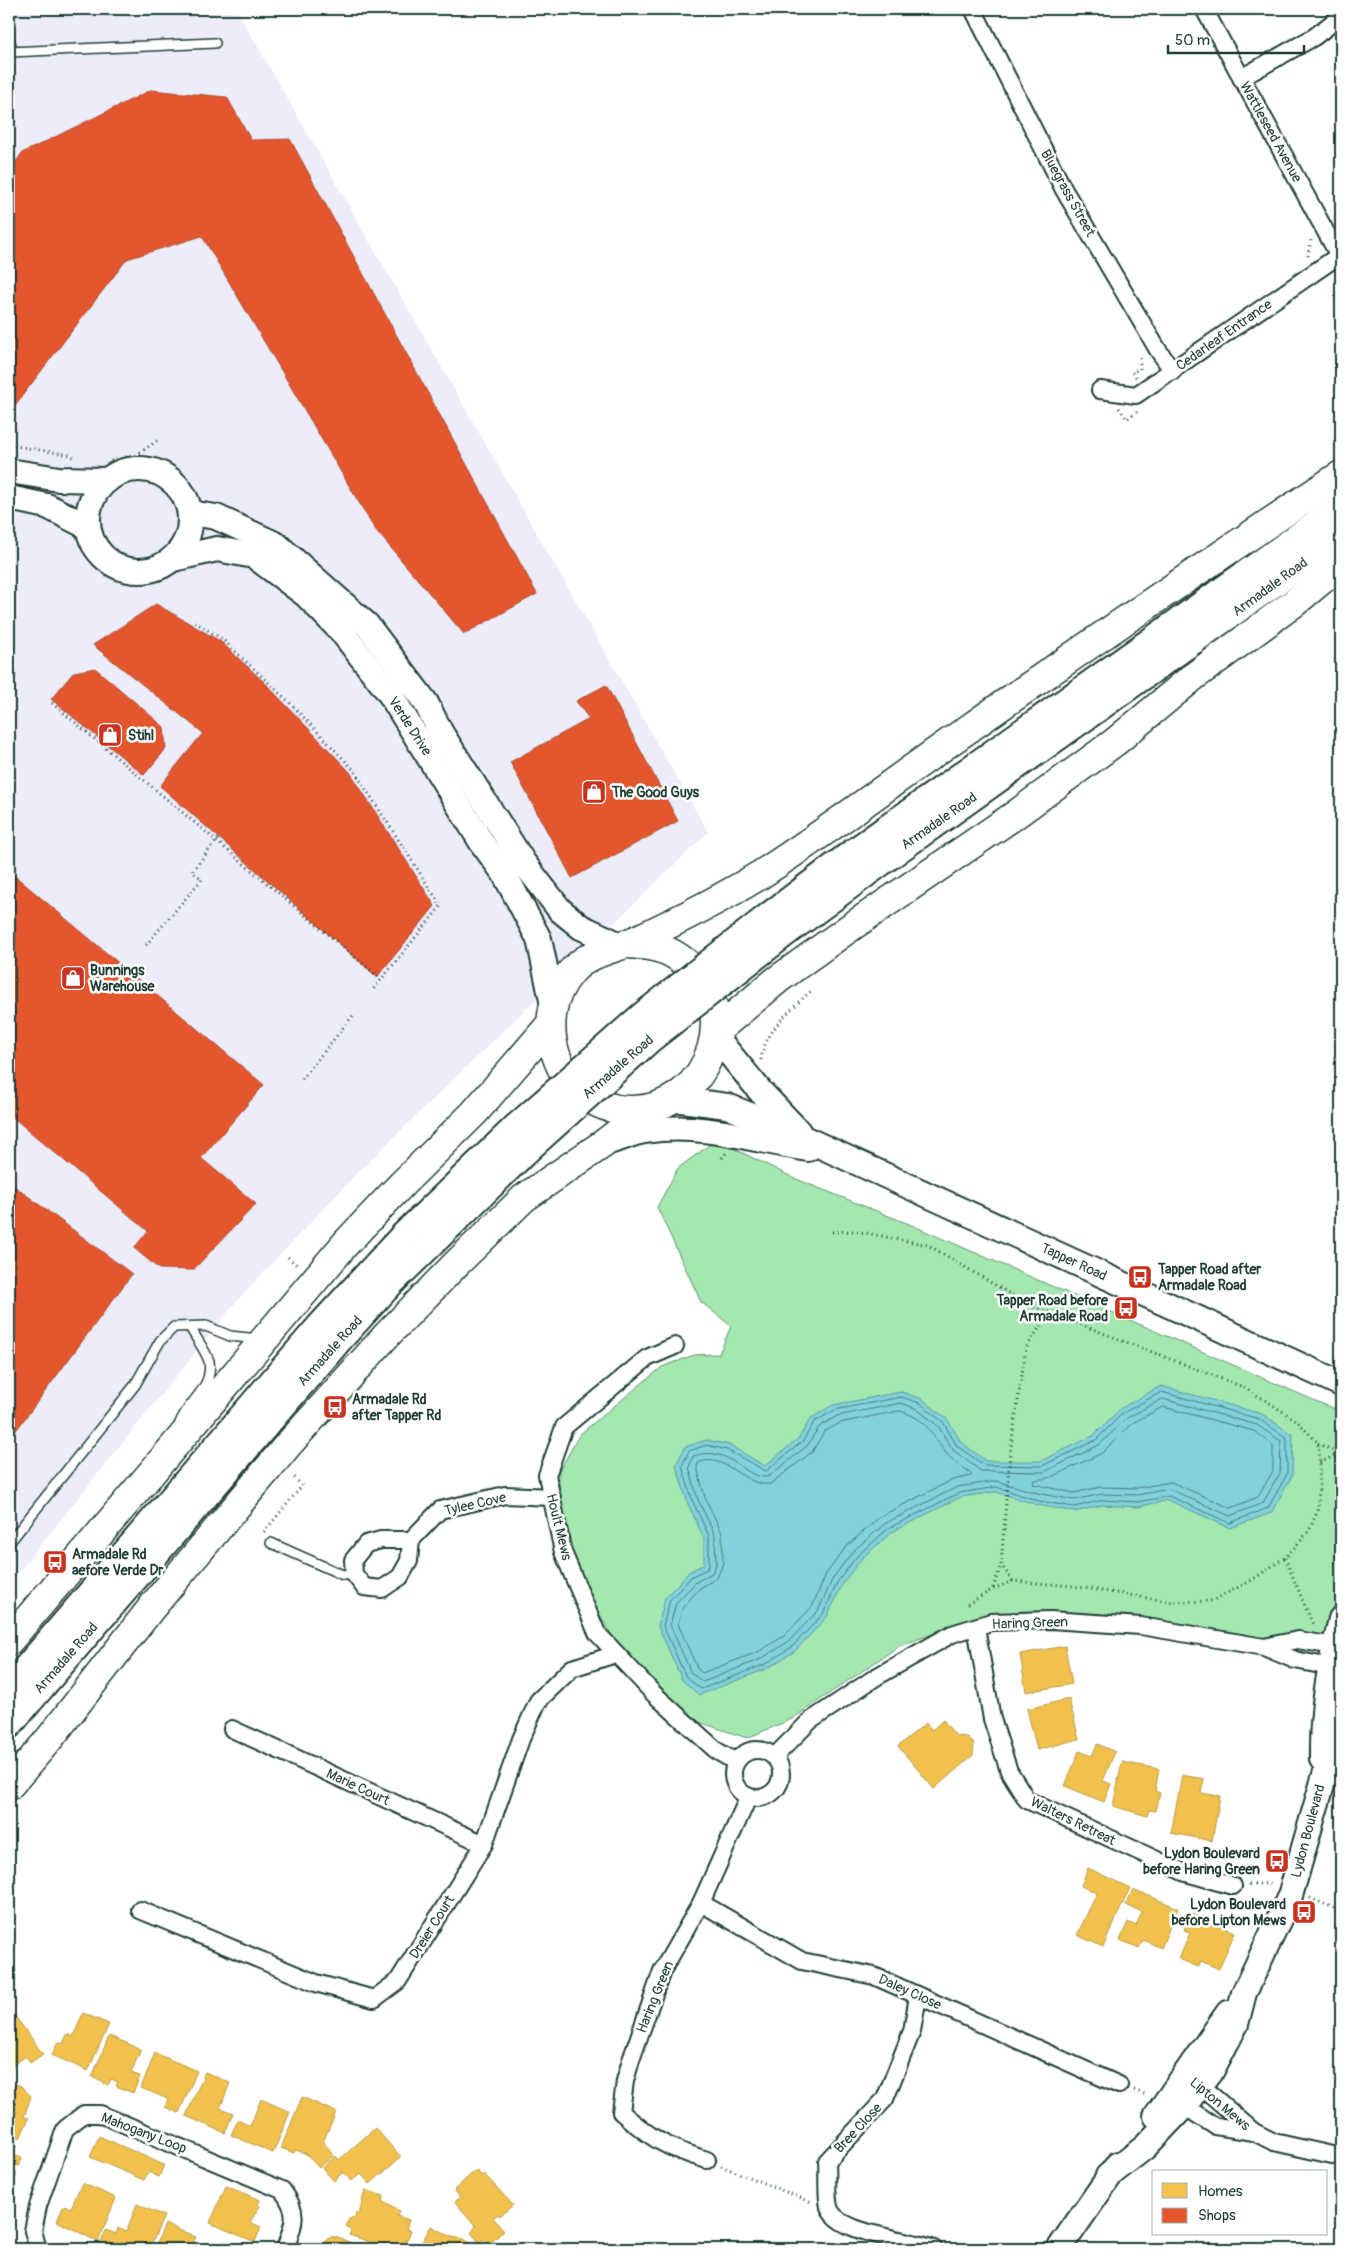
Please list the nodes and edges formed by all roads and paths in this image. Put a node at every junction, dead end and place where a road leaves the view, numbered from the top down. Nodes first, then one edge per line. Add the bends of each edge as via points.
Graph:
1 (974, 9) edge
2 (1204, 9) edge
3 (1341, 16) edge
4 (9, 40) edge
5 (215, 43) dead end
6 (11, 52) edge
7 (1241, 78) junction
8 (1312, 237) dead end
9 (1340, 255) edge
10 (1302, 281) junction
11 (1173, 370) junction
12 (1100, 390) dead end
13 (158, 440) dead end
14 (9, 445) edge
15 (79, 461) dead end
16 (9, 471) edge
17 (108, 471) junction
18 (1341, 475) edge
19 (9, 498) edge
20 (1341, 506) edge
21 (190, 513) junction
22 (88, 527) junction
23 (1341, 536) edge
24 (173, 559) junction
25 (1341, 564) edge
26 (195, 622) dead end
27 (52, 703) dead end
28 (218, 839) junction
29 (777, 925) junction
30 (146, 945) dead end
31 (623, 945) junction
32 (381, 979) junction
33 (372, 991) dead end
34 (355, 1013) dead end
35 (551, 1015) junction
36 (715, 1034) junction
37 (302, 1079) dead end
38 (662, 1104) junction
39 (522, 1138) junction
40 (807, 1139) junction
41 (603, 1144) junction
42 (836, 1154) junction
43 (832, 1232) dead end
44 (1049, 1313) junction
45 (190, 1327) junction
46 (264, 1340) junction
47 (675, 1346) dead end
48 (1341, 1384) edge
49 (1318, 1443) junction
50 (1339, 1454) edge
51 (167, 1455) junction
52 (1320, 1463) junction
53 (286, 1469) dead end
54 (552, 1497) junction
55 (411, 1540) junction
56 (271, 1542) joint
57 (9, 1543) edge
58 (1285, 1558) junction
59 (1001, 1565) junction
60 (354, 1574) junction
61 (1013, 1581) junction
62 (992, 1589) junction
63 (967, 1605) dead end
64 (1341, 1619) edge
65 (976, 1626) junction
66 (9, 1641) edge
67 (1264, 1647) junction
68 (616, 1654) junction
69 (1333, 1654) edge
70 (9, 1688) edge
71 (1341, 1706) edge
72 (9, 1725) edge
73 (232, 1729) dead end
74 (775, 1756) junction
75 (736, 1762) junction
76 (1323, 1778) junction
77 (9, 1786) edge
78 (748, 1798) junction
79 (484, 1844) junction
80 (1233, 1886) dead end
81 (701, 1903) junction
82 (140, 1910) dead end
83 (918, 1996) junction
84 (1119, 2085) dead end
85 (1186, 2090) junction
86 (1254, 2132) junction
87 (1341, 2157) edge
88 (707, 2160) joint
89 (830, 2208) junction
90 (38, 2249) edge
91 (285, 2249) edge
92 (934, 2249) edge
93 (1059, 2249) edge

1 - 11 street, Bluegrass Street via 1064,190
2 - 7 street, Wattleseed Avenue
3 - 7 street via 1314,38
4 - 6 lane
5 - 6 lane
7 - 9 street, Wattleseed Avenue
8 - 10 path via 1308,256 1291,266
9 - 10 street, Cedarleaf Entrance
10 - 11 street, Cedarleaf Entrance
11 - 12 street, Cedarleaf Entrance via 1136,395
13 - 17 path
14 - 15 path via 71,455
16 - 17 street via 59,479
17 - 21 street via 141,468 157,471 182,491
17 - 22 street via 90,502
18 - 31 highway via 1157,597 758,876 680,919
19 - 22 street via 47,506
20 - 29 main road, Armadale Road via 848,856
21 - 24 street via 190,530 184,546
21 - 31 street, Verde Drive via 216,517 277,546 367,626 426,703 440,733 523,862 560,910 581,927
22 - 24 street via 96,549 108,561 124,569 158,568
23 - 29 main road, Armadale Road via 898,850
24 - 35 street, Verde Drive via 217,549 254,556 306,595 342,632 390,694 504,873 539,939
25 - 36 highway via 1114,742 1015,815 777,980
26 - 32 path via 222,639 353,769 441,906
27 - 28 path
28 - 30 path via 192,871 202,879
28 - 32 path
29 - 39 main road, Armadale Road, bridge via 650,1040
31 - 35 highway via 588,957 573,970 560,986
31 - 36 highway via 651,946 673,954 692,969 706,989 714,1012
32 - 33 path
34 - 37 path
35 - 38 highway via 553,1050 563,1072 580,1091 601,1104 626,1110
35 - 46 highway via 474,1113 346,1243
36 - 38 highway via 708,1061 694,1082
36 - 40 street, Tapper Road via 761,1092
38 - 40 street, Tapper Road via 727,1106
38 - 41 highway
39 - 70 main road, Armadale Road via 403,1236 320,1326
39 - 72 main road, Armadale Road via 338,1341
40 - 42 street, Tapper Road
41 - 42 street via 643,1131 680,1127 727,1132
41 - 77 highway via 524,1198 385,1337 287,1446 152,1607
42 - 48 street, Tapper Road
43 - 44 path via 855,1231 928,1245 1026,1304
44 - 49 path via 1246,1388 1296,1420
44 - 59 path via 1026,1348 1010,1453
45 - 46 lane via 206,1326 230,1336
45 - 51 lane via 209,1361 208,1383 182,1415
45 - 57 lane via 174,1326 160,1341 135,1385
46 - 51 highway
47 - 54 street, Hoult Mews via 647,1358 564,1427 547,1475
49 - 50 path
49 - 52 path
50 - 52 path
51 - 66 highway
52 - 58 path via 1318,1510 1309,1531
53 - 56 path via 302,1486 262,1535
54 - 55 street, Tylee Cove via 505,1495 440,1510
54 - 68 street, Hoult Mews via 563,1552 597,1633
55 - 60 street via 381,1540 366,1544 353,1560
55 - 60 street via 409,1561 400,1577 382,1589 364,1587
56 - 60 lane via 343,1575
58 - 61 path via 1252,1580 1212,1600 1172,1602 1072,1586
58 - 69 path via 1312,1623
59 - 61 path
59 - 62 path
61 - 62 path
62 - 63 path
64 - 69 street, Lydon Boulevard
65 - 67 street, Haring Green via 991,1622 1040,1620 1141,1626
65 - 74 street, Haring Green via 952,1634 876,1677 810,1720
65 - 80 street, Walters Retreat via 992,1720 1009,1772 1027,1800 1183,1872
67 - 69 street, Haring Green via 1295,1660
67 - 69 street, Haring Green via 1298,1640
68 - 75 street, Hoult Mews via 717,1752
68 - 79 street, Dreier Court via 572,1668 538,1701
69 - 76 street, Lydon Boulevard via 1321,1725
71 - 76 street, Lydon Boulevard via 1339,1726
73 - 79 street, Marie Court
74 - 75 street via 764,1750 748,1751
74 - 78 street via 782,1773 780,1785 767,1797
75 - 78 street via 732,1772 737,1788
76 - 85 street, Lydon Boulevard via 1290,1896 1244,1994 1236,2024 1212,2070
78 - 81 street, Haring Green
79 - 82 street, Dreier Court via 398,1981 374,1999 316,1983
81 - 83 street, Daley Close via 802,1961 874,1976
81 - 88 street, Haring Green via 662,1972 631,2060 621,2112 649,2136 676,2151
83 - 84 street, Daley Close
83 - 89 street, Bree Close via 912,2032 885,2099 827,2161
85 - 86 street, Lipton Mews
85 - 86 street, Lipton Mews via 1215,2126
85 - 93 street, Lydon Boulevard via 1145,2147 1108,2176
86 - 87 street, Lipton Mews via 1274,2142
88 - 89 path
89 - 92 street via 836,2217 868,2234
90 - 91 street, Mahogany Loop via 33,2231 46,2182 65,2129 84,2114 116,2119 282,2190 292,2202 295,2218

